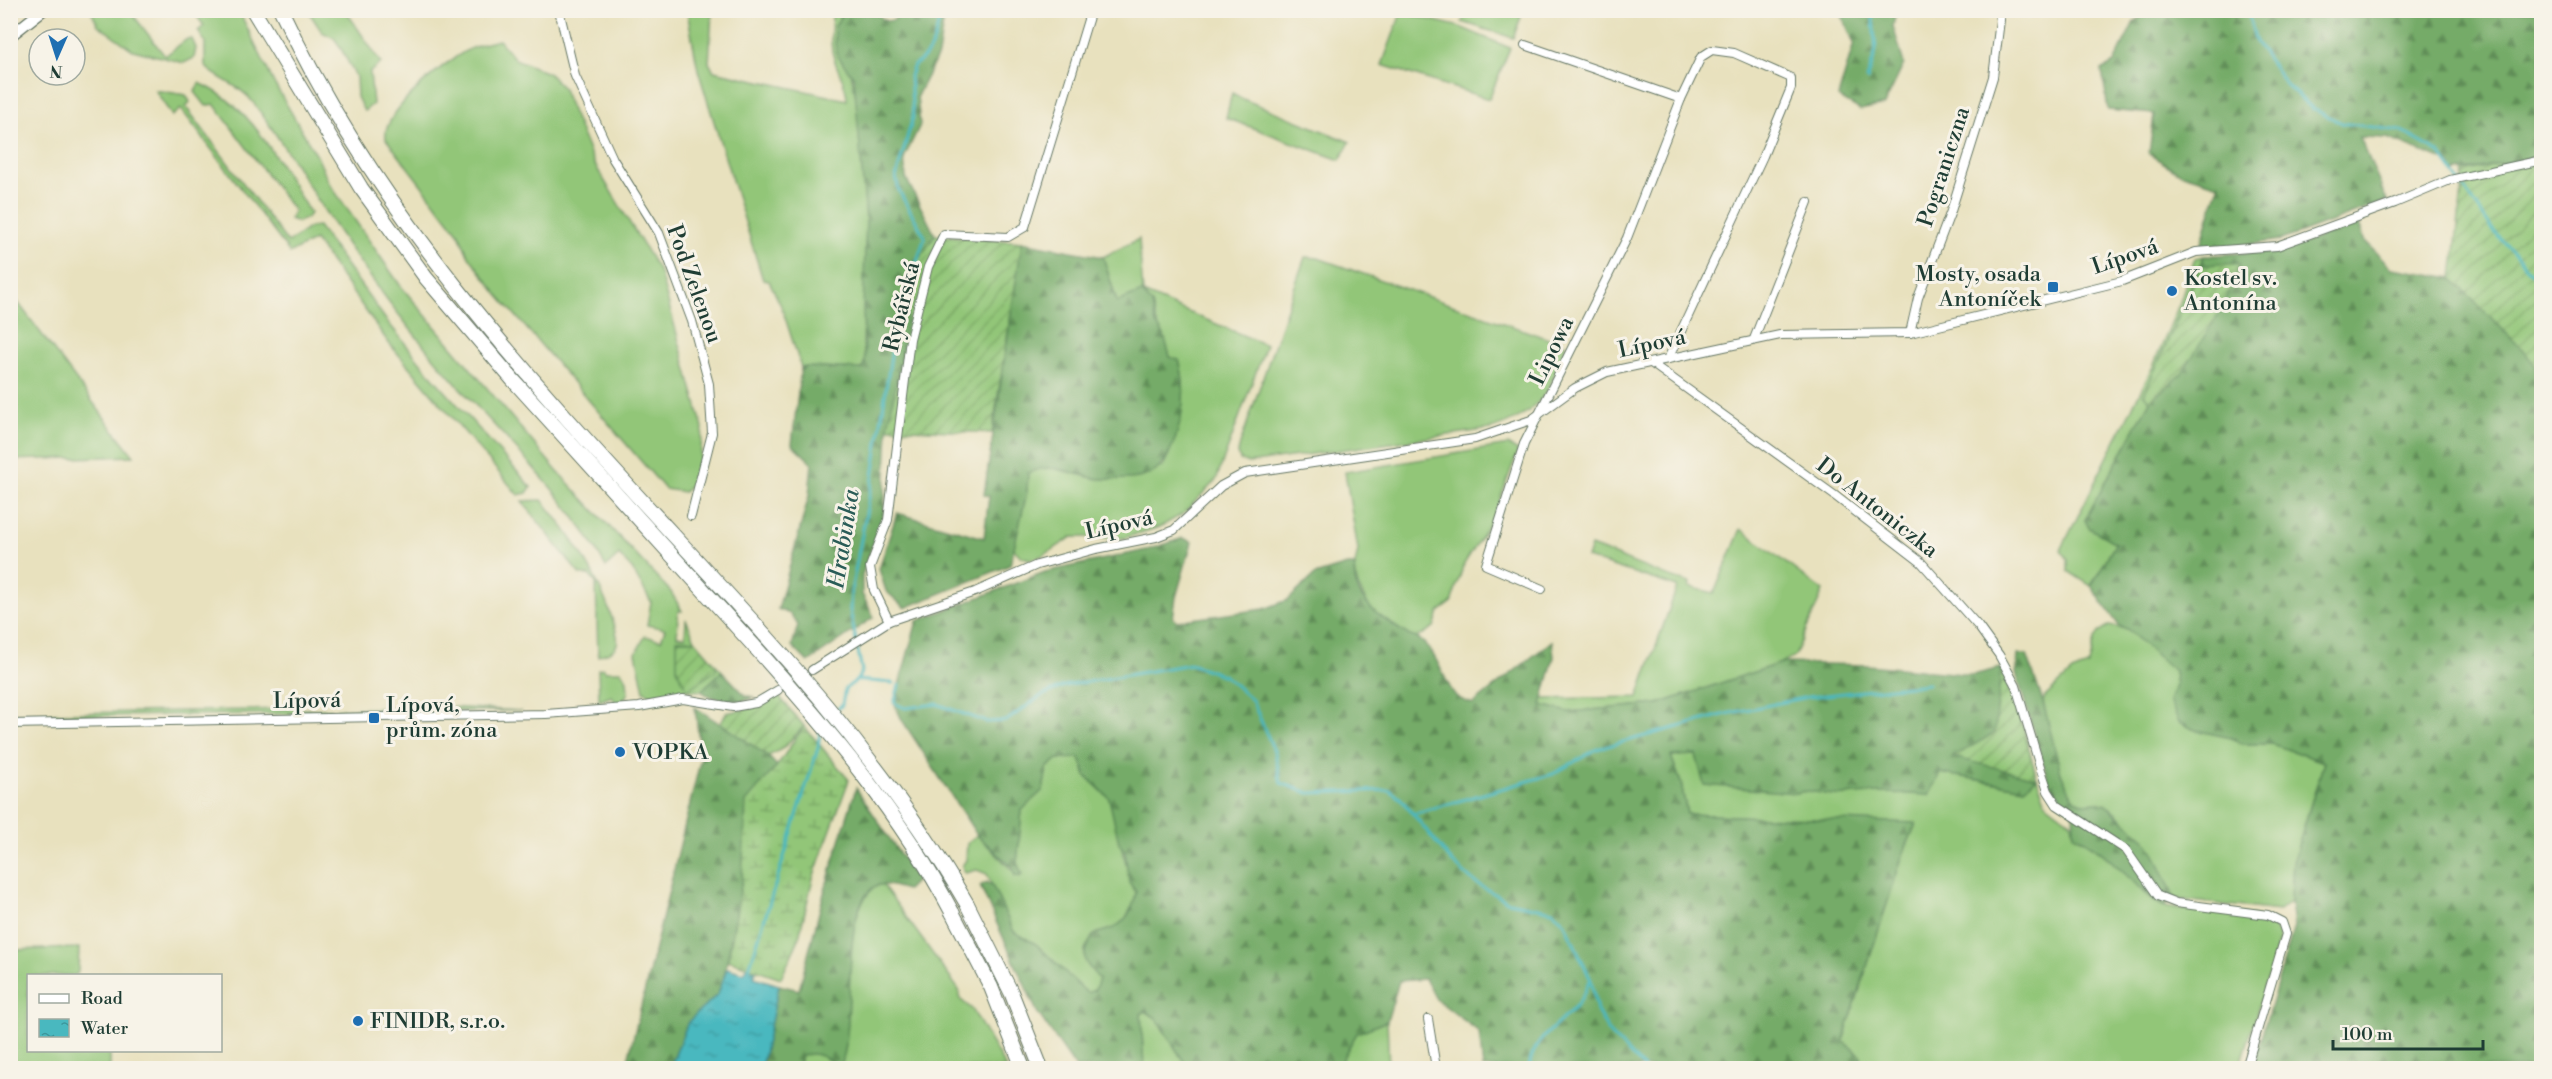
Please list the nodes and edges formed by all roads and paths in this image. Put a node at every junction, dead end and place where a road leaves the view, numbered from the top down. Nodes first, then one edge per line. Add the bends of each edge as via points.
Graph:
1 (43, 10) edge
2 (253, 10) edge
3 (263, 10) edge
4 (282, 10) edge
5 (559, 10) edge
6 (1090, 10) edge
7 (1998, 10) edge
8 (10, 36) edge
9 (1526, 45) dead end
10 (300, 86) junction
11 (1681, 99) junction
12 (2541, 160) edge
13 (1808, 202) dead end
14 (1910, 333) junction
15 (1754, 339) junction
16 (1668, 359) junction
17 (1651, 363) junction
18 (1543, 410) junction
19 (691, 516) dead end
20 (1542, 589) dead end
21 (889, 621) junction
22 (812, 670) dead end
23 (778, 690) dead end
24 (10, 724) edge
25 (1428, 1019) dead end
26 (1023, 1068) edge
27 (1041, 1068) edge
28 (1436, 1068) edge
29 (2246, 1068) edge

1 - 8 main road
2 - 10 highway
3 - 10 highway
4 - 27 highway, bridge via 348,137 447,278 765,635 874,763 919,825 967,904 1006,982
5 - 19 street, Pod Zelenou via 575,76 613,159 659,233 692,321 709,384 712,433
6 - 21 street, Rybářská via 1025,227 1008,237 944,234 928,267 910,339 888,520 870,567 874,590
7 - 14 street, Pograniczna via 1993,76 1951,211 1918,298
9 - 11 street
10 - 26 highway, bridge via 361,188 426,278 816,716 874,789 930,871 952,912 991,987
11 - 16 street, Lipowa via 1701,57 1712,50 1734,53 1791,78 1791,88 1763,156
11 - 18 street, Lipowa via 1627,238
12 - 14 street, Lípová via 2457,178 2277,246 2196,252 2121,281
13 - 15 street
14 - 15 street, Lípová
15 - 16 street, Lípová
16 - 17 street, Lípová
17 - 18 street, Lípová via 1607,372
17 - 29 street, Do Antoniczka via 1921,562 1978,626 2007,669 2020,696 2048,791 2057,805 2126,850 2158,896 2176,903 2268,915 2282,922 2286,934
18 - 20 street, Lipowa via 1524,444 1486,566
18 - 21 street, Lípová via 1531,420 1475,439 1245,473 1221,486 1174,530 1037,565 975,592
21 - 22 street, Lípová
23 - 24 street, Lípová via 756,703 734,707 683,699 639,707 556,713
25 - 28 street

